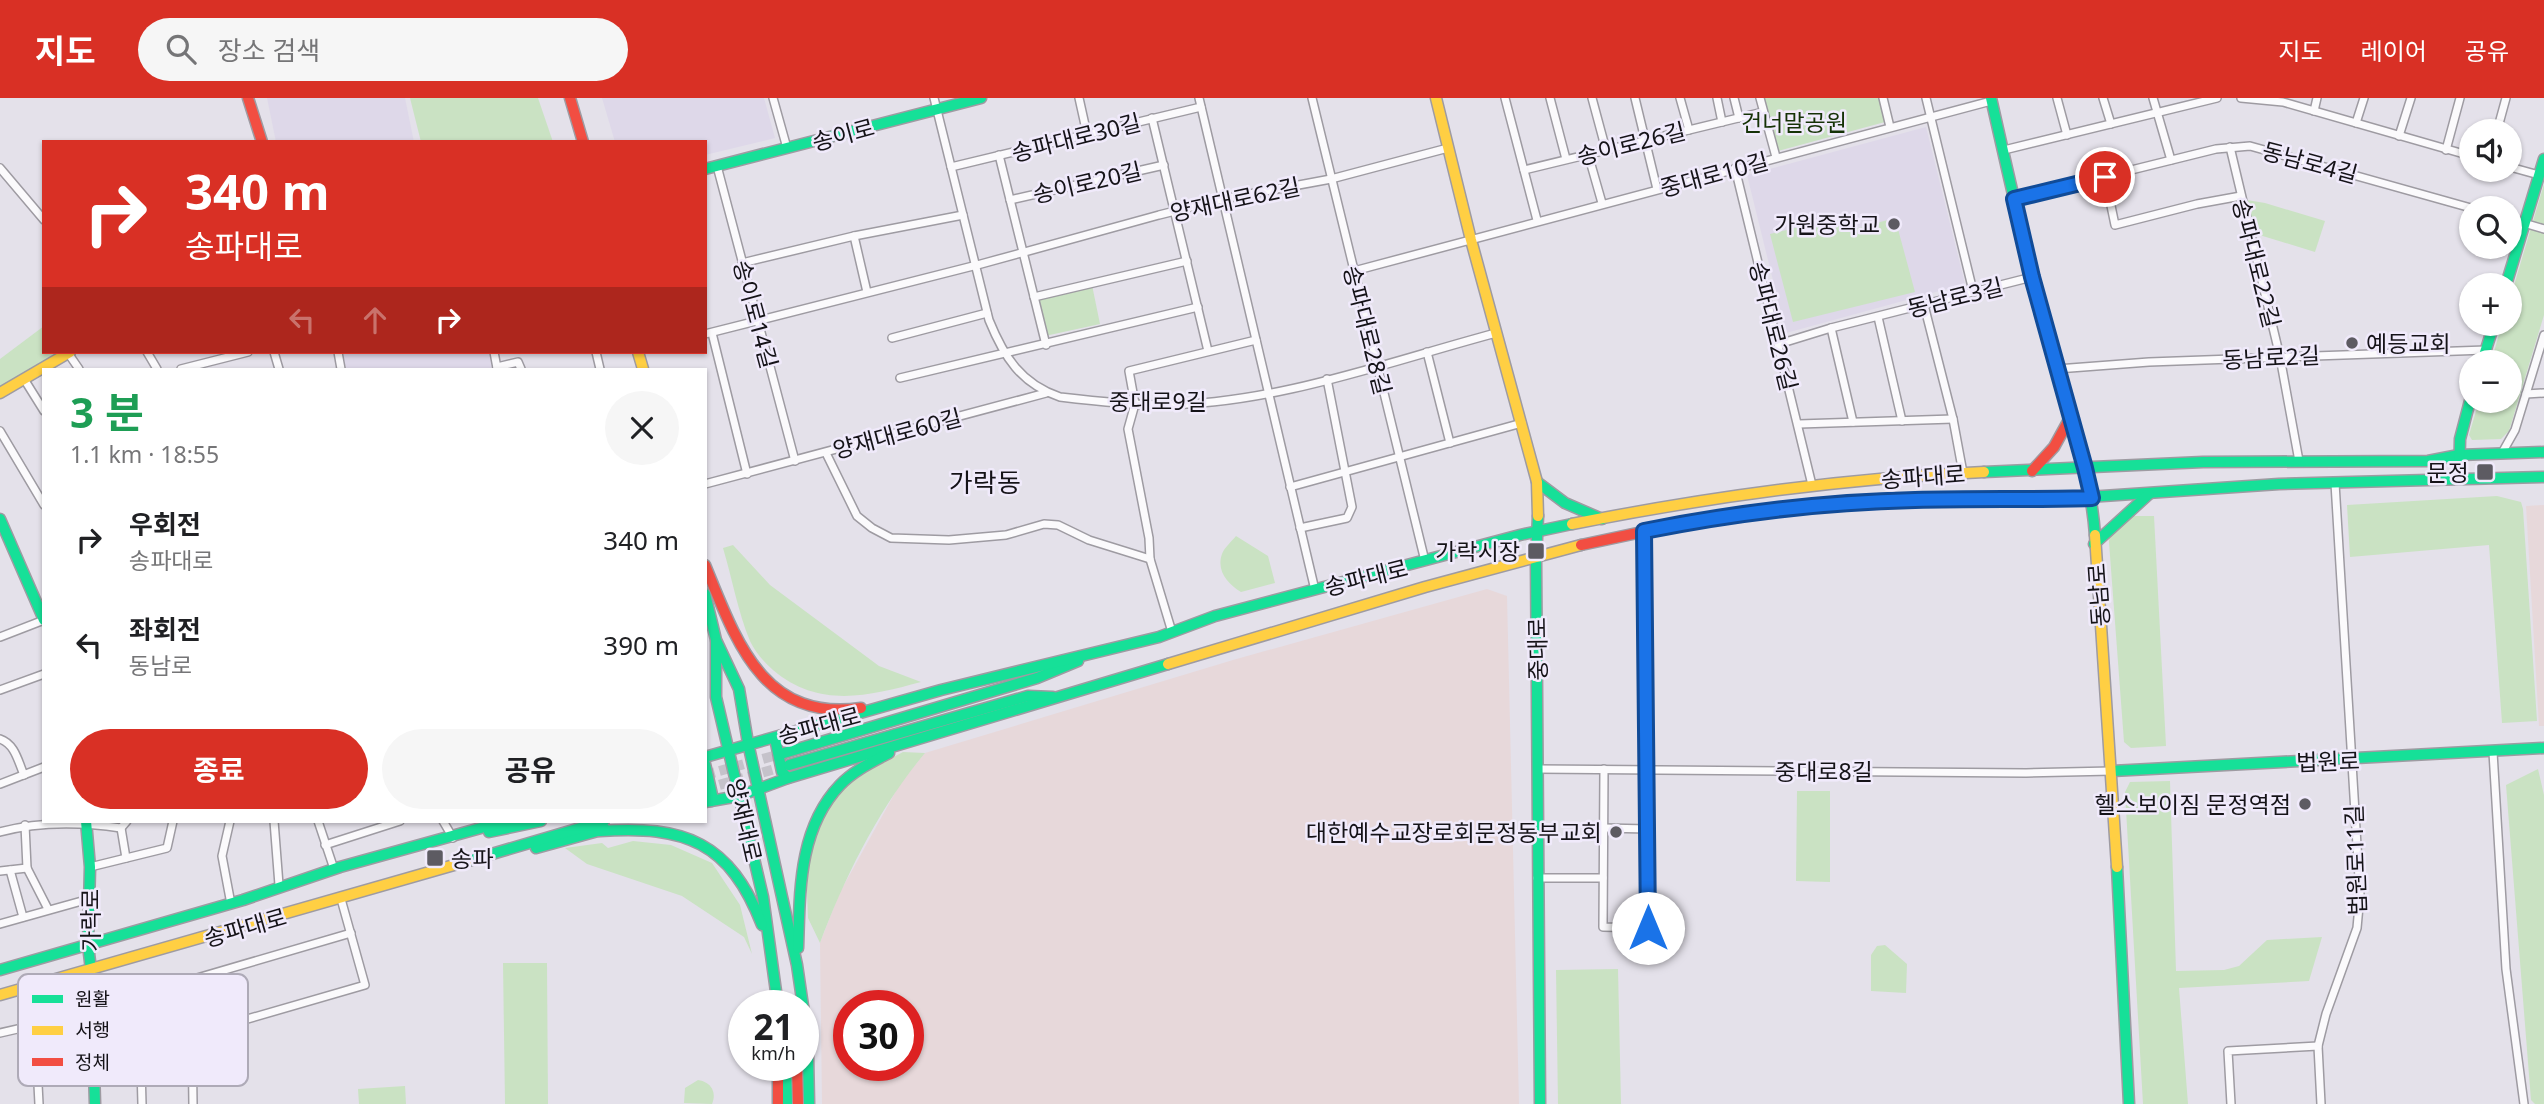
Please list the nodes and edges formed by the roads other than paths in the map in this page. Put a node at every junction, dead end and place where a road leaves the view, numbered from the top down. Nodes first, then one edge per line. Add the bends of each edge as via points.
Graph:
1 (248, 98) edge
2 (570, 98) edge
3 (773, 98) edge
4 (934, 98) edge
5 (981, 98) edge
6 (1079, 98) edge
7 (1311, 98) edge
8 (1436, 98) edge
9 (1505, 98) edge
10 (1550, 98) edge
11 (1592, 98) edge
12 (1635, 98) edge
13 (1681, 98) edge
14 (1717, 98) edge
15 (1734, 98) edge
16 (1759, 98) edge
17 (1883, 98) edge
18 (1926, 98) edge
19 (2057, 98) edge
20 (2104, 98) edge
21 (2153, 98) edge
22 (2217, 98) edge
23 (2241, 98) edge
24 (2318, 98) edge
25 (2364, 98) edge
26 (2411, 98) edge
27 (2460, 98) edge
28 (2506, 98) edge
29 (1991, 99) edge
30 (2203, 99) edge
31 (2268, 99) edge
32 (1200, 102) edge
33 (937, 109) junction
34 (2314, 111) junction
35 (1763, 112) junction
36 (2157, 113) junction
37 (1930, 117) junction
38 (1152, 118) junction
39 (1739, 118) junction
40 (2500, 119) edge
41 (1722, 122) junction
42 (2111, 124) junction
43 (2356, 124) junction
44 (1890, 127) junction
45 (1689, 130) junction
46 (1087, 134) junction
47 (2067, 135) junction
48 (2399, 136) junction
49 (261, 140) edge
50 (582, 140) edge
51 (1645, 140) junction
52 (2230, 147) junction
53 (786, 148) junction
54 (1448, 148) junction
55 (1606, 150) junction
56 (2004, 150) junction
57 (2446, 150) junction
58 (2459, 153) edge
59 (1588, 154) junction
60 (999, 155) junction
61 (1776, 157) junction
62 (1566, 159) junction
63 (2544, 159) edge
64 (2171, 160) junction
65 (1164, 165) junction
66 (717, 166) junction
67 (951, 167) junction
68 (0, 168) edge
69 (707, 168) edge
70 (1735, 168) junction
71 (1524, 170) junction
72 (2522, 170) edge
73 (2539, 175) junction
74 (2105, 177) junction
75 (1331, 179) junction
76 (1657, 189) junction
77 (2241, 196) junction
78 (2014, 199) junction
79 (1010, 200) junction
80 (1223, 200) junction
81 (1602, 203) junction
82 (2459, 205) edge
83 (1175, 211) junction
84 (963, 215) junction
85 (42, 218) edge
86 (1537, 220) junction
87 (2524, 224) junction
88 (2544, 229) edge
89 (854, 236) junction
90 (1471, 240) junction
91 (1022, 253) junction
92 (1187, 261) junction
93 (743, 264) junction
94 (975, 265) junction
95 (1354, 271) junction
96 (2510, 273) edge
97 (2032, 277) junction
98 (1973, 291) junction
99 (867, 292) junction
100 (1034, 297) junction
101 (1924, 305) junction
102 (1198, 307) junction
103 (987, 313) junction
104 (1878, 317) junction
105 (758, 321) junction
106 (1831, 328) junction
107 (1496, 333) junction
108 (709, 334) edge
109 (2544, 335) edge
110 (2490, 336) edge
111 (892, 338) dead end
112 (1256, 340) junction
113 (1779, 344) junction
114 (1046, 345) junction
115 (2486, 350) edge
116 (1208, 351) junction
117 (2459, 351) edge
118 (1427, 352) junction
119 (66, 354) edge
120 (240, 354) edge
121 (1004, 354) junction
122 (2280, 357) junction
123 (1377, 366) junction
124 (42, 368) edge
125 (42, 368) edge
126 (185, 368) edge
127 (497, 368) edge
128 (521, 368) edge
129 (2057, 369) junction
130 (900, 378) dead end
131 (24, 379) junction
132 (1327, 379) junction
133 (0, 393) edge
134 (1047, 393) junction
135 (1269, 393) junction
136 (2544, 393) edge
137 (2526, 394) junction
138 (1135, 404) junction
139 (42, 408) edge
140 (2466, 413) edge
141 (2070, 418) junction
142 (1952, 419) junction
143 (1902, 421) junction
144 (1853, 422) junction
145 (1522, 423) junction
146 (1799, 424) junction
147 (0, 431) edge
148 (1450, 443) junction
149 (2544, 452) edge
150 (825, 453) junction
151 (2502, 453) junction
152 (2459, 455) junction
153 (1399, 457) junction
154 (794, 461) junction
155 (2299, 461) junction
156 (2085, 468) junction
157 (1345, 471) junction
158 (2032, 471) junction
159 (1963, 472) junction
160 (747, 474) junction
161 (2544, 477) edge
162 (2459, 479) junction
163 (1538, 482) junction
164 (2335, 483) junction
165 (707, 484) edge
166 (1812, 485) junction
167 (1290, 486) junction
168 (2151, 492) junction
169 (2092, 498) junction
170 (42, 502) edge
171 (1602, 519) junction
172 (0, 521) edge
173 (1300, 528) junction
174 (1644, 531) junction
175 (1537, 532) junction
176 (2094, 544) junction
177 (1150, 559) junction
178 (1536, 559) junction
179 (1425, 561) junction
180 (707, 570) edge
181 (1315, 590) junction
182 (707, 602) edge
183 (42, 616) edge
184 (42, 621) edge
185 (1172, 632) junction
186 (0, 637) edge
187 (716, 640) junction
188 (1095, 654) junction
189 (42, 675) edge
190 (0, 690) edge
191 (1059, 697) junction
192 (894, 705) junction
193 (780, 736) junction
194 (0, 739) edge
195 (748, 743) junction
196 (907, 743) junction
197 (2544, 748) edge
198 (728, 750) junction
199 (2493, 752) junction
200 (784, 753) tunnel mouth
201 (707, 756) edge
202 (2350, 760) junction
203 (789, 765) tunnel mouth
204 (42, 768) edge
205 (1537, 769) junction
206 (1604, 769) junction
207 (1647, 770) junction
208 (2112, 771) junction
209 (707, 773) edge
210 (24, 775) junction
211 (789, 778) junction
212 (0, 784) edge
213 (758, 789) junction
214 (739, 796) junction
215 (708, 801) edge
216 (66, 823) edge
217 (87, 823) edge
218 (93, 823) edge
219 (125, 823) edge
220 (173, 823) edge
221 (230, 823) edge
222 (274, 823) edge
223 (319, 823) edge
224 (394, 823) edge
225 (444, 823) edge
226 (500, 823) edge
227 (531, 823) edge
228 (623, 823) edge
229 (25, 825) junction
230 (602, 826) edge
231 (121, 828) junction
232 (1604, 828) junction
233 (1648, 829) junction
234 (0, 832) edge
235 (453, 839) junction
236 (325, 845) junction
237 (125, 859) junction
238 (90, 867) junction
239 (27, 868) junction
240 (334, 869) junction
241 (10, 870) junction
242 (0, 871) edge
243 (1537, 878) junction
244 (1603, 878) junction
245 (279, 885) junction
246 (341, 898) junction
247 (89, 899) junction
248 (232, 904) junction
249 (48, 909) junction
250 (23, 917) junction
251 (0, 924) edge
252 (351, 933) junction
253 (88, 945) junction
254 (773, 958) junction
255 (797, 965) junction
256 (0, 970) edge
257 (91, 970) junction
258 (76, 974) edge
259 (91, 974) edge
260 (211, 974) edge
261 (18, 990) edge
262 (777, 990) edge
263 (801, 990) edge
264 (0, 995) edge
265 (248, 1019) edge
266 (18, 1029) edge
267 (0, 1033) edge
268 (2318, 1046) junction
269 (778, 1081) edge
270 (786, 1081) edge
271 (797, 1081) edge
272 (809, 1081) edge
273 (38, 1086) edge
274 (94, 1086) edge
275 (142, 1086) edge
276 (193, 1086) edge
277 (39, 1104) edge
278 (95, 1104) edge
279 (142, 1104) edge
280 (193, 1104) edge
281 (778, 1104) edge
282 (787, 1104) edge
283 (798, 1104) edge
284 (809, 1104) edge
285 (1540, 1104) edge
286 (2129, 1104) edge
287 (2231, 1104) edge
288 (2321, 1104) edge
289 (2524, 1104) edge

1 - 49 main road
2 - 50 main road
3 - 53 street
4 - 33 street, 중대로9길
5 - 33 main road, 송이로
6 - 46 street
7 - 75 street, 송파대로28길
8 - 54 main road, 중대로
9 - 71 street
10 - 62 street
11 - 55 street
12 - 51 street
13 - 45 street
14 - 41 street
15 - 39 street
16 - 35 street
17 - 44 street
18 - 37 street
19 - 47 street
20 - 42 street
21 - 36 street
22 - 30 street
23 - 31 street
24 - 34 street
25 - 43 street
26 - 48 street
27 - 57 street
28 - 40 street
29 - 37 street, 중대로10길
29 - 56 main road, 동남로
30 - 36 street
31 - 34 street
32 - 38 street, 송파대로30길
32 - 80 street, 송파대로30길
33 - 53 main road, 송이로
33 - 67 street, 중대로9길
34 - 43 street
35 - 39 street, 송이로26길
35 - 61 street
36 - 42 street
36 - 64 street
37 - 44 street, 중대로10길
37 - 98 street
38 - 46 street, 송파대로30길
38 - 65 street, 송이로20길
39 - 41 street, 송이로26길
41 - 45 street, 송이로26길
42 - 47 street
43 - 48 street
44 - 61 street, 중대로10길
45 - 51 street, 송이로26길
46 - 60 street, 송파대로30길
47 - 56 street
48 - 57 street
51 - 55 street, 송이로26길
51 - 76 street
52 - 64 street, 동남로4길
52 - 77 street, 송파대로22길
52 - 82 street, 동남로4길 via 2266,149
53 - 66 main road, 송이로
54 - 75 street, 양재대로62길
54 - 90 main road, 중대로
55 - 59 street, 송이로26길
56 - 78 main road, 동남로
57 - 58 street
59 - 62 street, 송이로26길
59 - 81 street
60 - 67 street, 송파대로30길
60 - 79 street
61 - 70 street, 중대로10길
62 - 71 street, 송이로26길
63 - 73 main road
64 - 74 street, 동남로4길
65 - 79 street, 송이로20길
65 - 83 street, 송이로20길
66 - 69 main road, 송이로
66 - 93 street, 송이로14길
67 - 84 street, 중대로9길
68 - 85 street
70 - 76 street, 중대로10길
70 - 113 street, 송파대로26길
71 - 86 street
72 - 73 street
73 - 87 main road
74 - 77 street via 2115,226
74 - 78 street, 동남로4길
75 - 80 street, 양재대로62길
75 - 95 street, 송파대로28길
76 - 81 street, 중대로10길
77 - 122 street, 송파대로22길
78 - 97 main road, 동남로
79 - 91 street
80 - 83 street, 양재대로62길
80 - 112 street, 송파대로30길
81 - 86 street, 중대로10길
83 - 91 street, 양재대로62길
83 - 92 street, 송이로20길
84 - 89 street
84 - 94 street, 중대로9길
86 - 90 street, 중대로10길
87 - 88 street
87 - 96 main road
89 - 93 street
89 - 99 street
90 - 95 street
90 - 107 main road, 중대로
91 - 94 street, 양재대로62길
91 - 100 street
92 - 100 street
92 - 102 street, 송이로20길
93 - 105 street, 송이로14길
94 - 99 street, 양재대로62길
94 - 103 street, 중대로9길
95 - 123 street, 송파대로28길
97 - 98 street, 동남로3길
97 - 129 main road, 동남로
98 - 101 street, 동남로3길
99 - 105 street, 양재대로62길
100 - 114 street
101 - 104 street, 동남로3길
101 - 142 street
102 - 114 street
102 - 116 street, 송이로20길
103 - 111 street
103 - 121 street, 중대로9길
104 - 106 street, 동남로3길
104 - 143 street, 동남로3길
105 - 108 street, 양재대로62길
105 - 154 street, 송이로14길
106 - 113 street, 동남로3길
106 - 144 street
107 - 118 street, 중대로9길
107 - 145 main road, 중대로
108 - 160 street
109 - 137 street
110 - 115 main road
112 - 116 street
112 - 135 street, 송파대로30길
113 - 146 street, 송파대로26길
114 - 121 street
116 - 138 street via 1129,371
117 - 122 street, 동남로2길
118 - 123 street, 중대로9길
118 - 148 street
119 - 125 main road
120 - 126 street
121 - 130 street
121 - 134 street, 중대로9길
122 - 129 street, 동남로2길
122 - 155 street, 송파대로22길
123 - 132 street, 중대로9길
123 - 153 street, 송파대로28길
124 - 131 main road
127 - 128 street via 518,362
129 - 141 main road, 동남로
131 - 133 main road
131 - 139 street
132 - 135 street, 중대로9길
132 - 157 street
134 - 138 street, 중대로9길
134 - 150 street, 양재대로60길
135 - 138 street, 중대로9길 via 1205,402
135 - 167 street, 송파대로30길
136 - 137 street
137 - 151 street
138 - 177 street via 1128,429
140 - 152 main road
141 - 156 main road, 동남로
141 - 158 main road via 2058,444
142 - 143 street
142 - 159 street
143 - 144 street
144 - 146 street
145 - 148 street
145 - 163 main road, 중대로
146 - 166 street, 송파대로26길
147 - 170 street
148 - 153 street
149 - 151 main road, 송파대로
150 - 154 street, 양재대로60길
150 - 177 street via 857,516 891,538 949,540 1058,525 1088,540
151 - 152 main road, 송파대로
152 - 155 main road, 송파대로 via 2428,461
152 - 162 main road
153 - 157 street
153 - 179 street, 송파대로28길
154 - 160 street, 양재대로60길
155 - 156 main road, 송파대로
156 - 158 main road, 송파대로
156 - 169 main road, 동남로
157 - 167 street
157 - 173 street via 1352,507 1347,517
158 - 159 main road, 송파대로
159 - 166 main road, 송파대로
160 - 165 street, 양재대로60길
161 - 162 main road, 송파대로
162 - 164 main road, 송파대로
163 - 171 main road via 1565,503
163 - 175 main road, 중대로
164 - 168 main road, 송파대로
164 - 202 street, 법원로11길
166 - 171 main road, 송파대로
167 - 173 street, 송파대로30길
168 - 169 main road, 송파대로
168 - 176 main road
169 - 174 main road, 송파대로 via 1912,500 1805,507
169 - 176 main road, 동남로
171 - 175 main road, 송파대로
172 - 183 main road
173 - 181 street, 송파대로30길
174 - 178 main road, 송파대로
174 - 207 street
175 - 178 main road, 중대로
175 - 179 main road, 송파대로
176 - 208 main road, 동남로
177 - 185 street
178 - 191 main road, 송파대로 via 1425,587
178 - 205 main road, 중대로
179 - 181 main road, 송파대로
180 - 192 main road via 742,653 773,686 802,704 834,711
181 - 185 main road, 송파대로
182 - 187 main road, 양재대로
184 - 186 street
185 - 188 main road, 송파대로
187 - 195 main road, 양재대로 via 739,689
187 - 198 main road, 양재대로 via 716,697
188 - 192 main road, 송파대로 via 1041,664
188 - 200 main road via 1037,678
189 - 190 street
191 - 196 main road, 송파대로
191 - 203 main road via 1028,696
192 - 193 main road, 송파대로
193 - 195 main road, 송파대로
193 - 211 main road via 776,743 782,772
194 - 210 street via 14,748
195 - 198 main road, 송파대로
195 - 213 main road, 양재대로
196 - 211 main road
196 - 255 main road via 841,785 813,825 802,874
197 - 199 main road, 법원로
198 - 201 main road, 송파대로
198 - 214 main road, 양재대로
199 - 202 main road, 법원로
199 - 289 street via 2506,969
202 - 208 main road, 법원로
202 - 268 street, 법원로11길 via 2360,895 2357,928
204 - 210 street
205 - 206 street, 중대로8길
205 - 243 main road, 중대로
206 - 207 street, 중대로8길
206 - 232 street
207 - 208 street, 중대로8길
207 - 233 street
208 - 286 main road, 동남로
209 - 215 main road via 712,795
210 - 212 street
211 - 213 main road
213 - 214 main road
213 - 255 main road, 양재대로
214 - 215 main road
214 - 254 main road, 양재대로
216 - 229 street
217 - 238 main road, 가락로
218 - 231 street
219 - 231 street
220 - 237 street via 167,848
221 - 248 street, 송파대로 via 222,856
222 - 245 street, 송파대로
223 - 236 street
224 - 236 street
225 - 235 street
226 - 235 main road, 송파대로
227 - 235 main road
228 - 230 main road
229 - 234 street
229 - 239 street
230 - 246 main road, 송파대로
230 - 254 main road via 668,832 689,838 726,861 752,897
231 - 237 street
232 - 233 street
232 - 244 street
233 - 244 street via 1648,928 1603,927
235 - 240 main road, 송파대로
236 - 240 street
237 - 238 street
238 - 247 main road, 가락로
239 - 241 street
239 - 249 street
240 - 245 main road, 송파대로
241 - 242 street
241 - 250 street
243 - 244 street
243 - 285 main road, 중대로
245 - 248 main road, 송파대로
246 - 252 street
246 - 257 main road, 송파대로
247 - 249 street
247 - 253 main road, 가락로
248 - 253 main road, 송파대로
249 - 250 street
250 - 251 street
252 - 260 street
252 - 265 street via 365,985
253 - 256 main road, 송파대로
253 - 257 main road, 가락로
254 - 262 main road, 양재대로
255 - 263 main road, 양재대로
257 - 258 main road, 송파대로
257 - 259 main road, 가락로
261 - 264 main road, 송파대로
266 - 267 street
268 - 287 street via 2228,1051
268 - 288 street, 법원로11길
269 - 281 main road
270 - 282 main road
271 - 283 main road
272 - 284 main road, 양재대로
273 - 277 street
274 - 278 main road, 가락로
275 - 279 street
276 - 280 street

